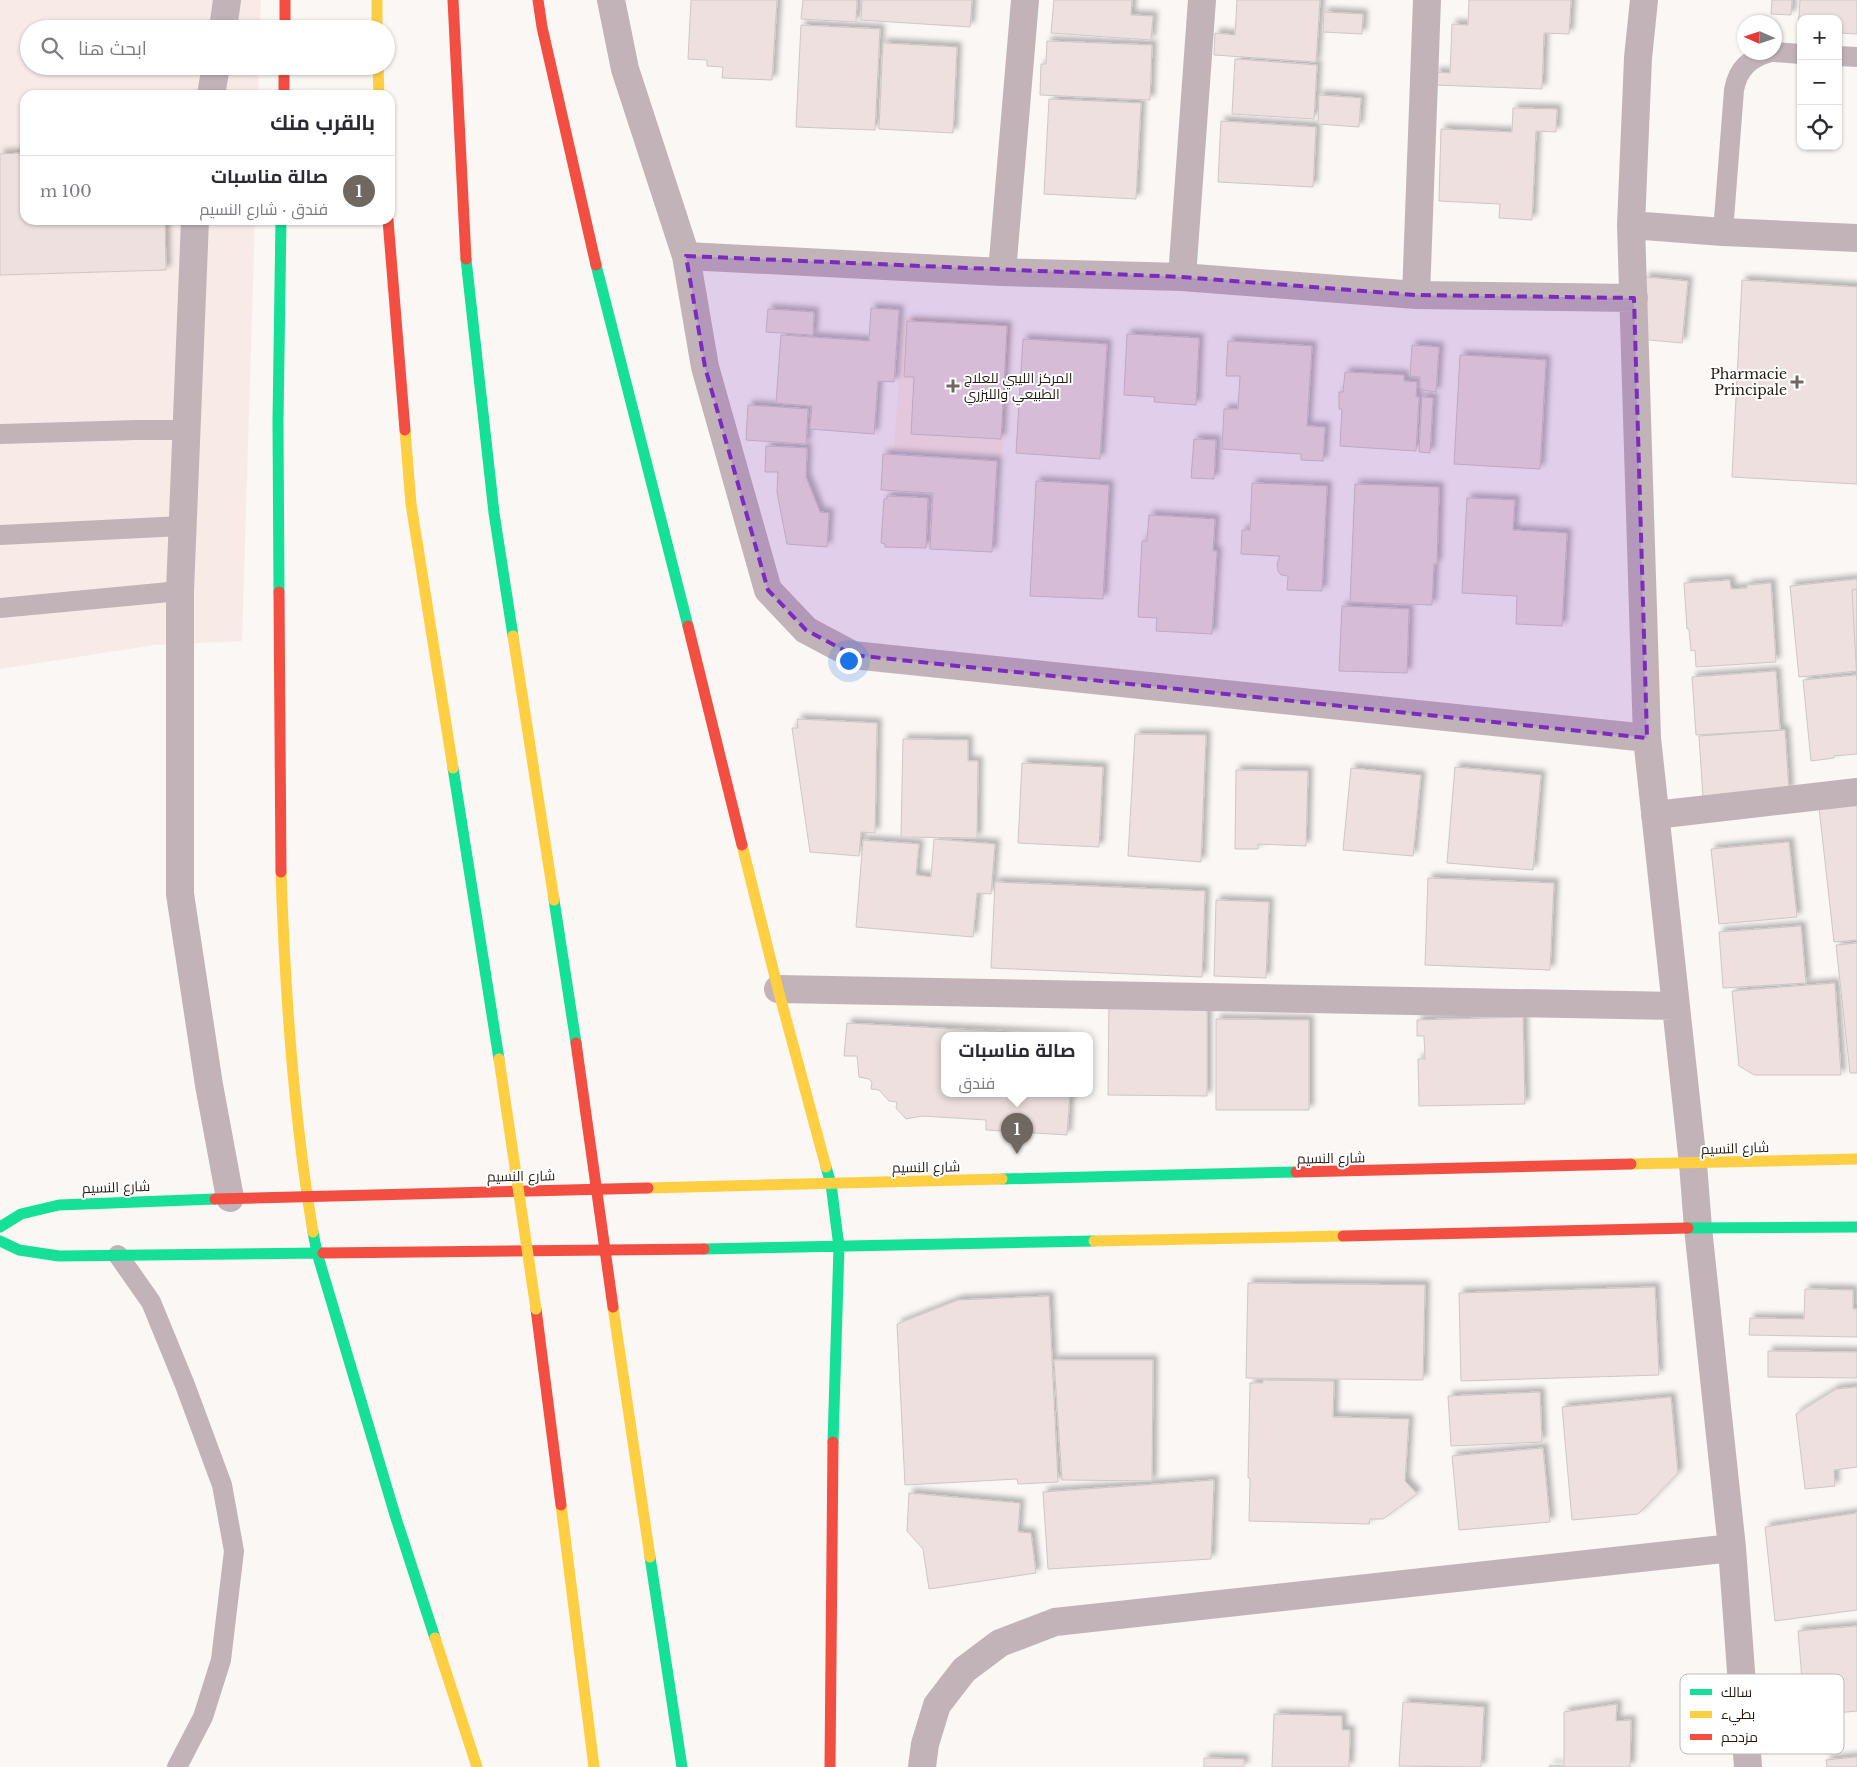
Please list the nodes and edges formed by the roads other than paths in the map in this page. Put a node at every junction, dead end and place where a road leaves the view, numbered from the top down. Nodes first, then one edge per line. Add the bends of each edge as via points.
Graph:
1 (228, 0) edge
2 (285, 0) edge
3 (377, 0) edge
4 (454, 0) edge
5 (538, 0) edge
6 (611, 0) edge
7 (1025, 0) edge
8 (1202, 0) edge
9 (1427, 0) edge
10 (1644, 0) edge
11 (224, 20) edge
12 (285, 20) edge
13 (377, 20) edge
14 (1782, 53) edge
15 (1797, 54) edge
16 (1842, 56) edge
17 (1857, 57) edge
18 (1751, 60) edge
19 (214, 75) edge
20 (284, 75) edge
21 (378, 75) edge
22 (212, 90) edge
23 (284, 90) edge
24 (379, 90) edge
25 (195, 225) edge
26 (281, 225) edge
27 (388, 225) edge
28 (1631, 225) junction
29 (1723, 232) junction
30 (1857, 238) edge
31 (686, 256) junction
32 (1002, 272) junction
33 (1182, 277) junction
34 (1416, 296) junction
35 (1634, 298) junction
36 (186, 430) junction
37 (0, 434) edge
38 (182, 526) junction
39 (0, 535) edge
40 (180, 591) junction
41 (0, 608) edge
42 (1647, 738) junction
43 (1857, 792) edge
44 (1655, 815) junction
45 (778, 989) junction
46 (1676, 1006) junction
47 (1857, 1159) edge
48 (1693, 1164) junction
49 (831, 1184) junction
50 (306, 1195) junction
51 (230, 1198) junction
52 (0, 1227) edge
53 (1857, 1227) edge
54 (1698, 1228) junction
55 (0, 1241) edge
56 (839, 1247) junction
57 (317, 1253) junction
58 (118, 1255) junction
59 (1732, 1548) junction
60 (1741, 1674) edge
61 (1747, 1754) edge
62 (177, 1767) edge
63 (477, 1767) edge
64 (594, 1767) edge
65 (682, 1767) edge
66 (830, 1767) edge
67 (922, 1767) edge
68 (1748, 1767) edge

1 - 11 street
2 - 12 main road
3 - 13 main road
4 - 65 main road, bridge via 467,269 494,513 576,1043
5 - 45 main road via 596,267
6 - 31 street via 625,69
7 - 32 street
8 - 33 street
9 - 34 street
10 - 28 street via 1638,58
14 - 15 lane
16 - 17 lane
18 - 29 lane via 1736,79 1734,90
19 - 22 street
20 - 23 main road
21 - 24 main road
25 - 36 street
26 - 50 main road via 278,421 281,874 292,1065
27 - 64 main road, bridge via 412,504 536,1309
28 - 29 street
28 - 35 street
29 - 30 street
31 - 32 street
31 - 42 street via 706,367 768,590 806,630 853,655
32 - 33 street
33 - 34 street
34 - 35 street
35 - 42 street
36 - 37 lane
36 - 38 street
38 - 39 lane
38 - 40 street
40 - 41 lane
40 - 51 street via 180,894
42 - 44 street
43 - 44 street
44 - 46 street
45 - 46 street
45 - 49 main road
46 - 48 street
47 - 48 main road, شارع النسيم
48 - 49 main road, شارع النسيم
48 - 54 street
49 - 50 main road, شارع النسيم
49 - 56 main road
50 - 51 main road, شارع النسيم
50 - 57 main road
51 - 52 main road, شارع النسيم via 60,1205 21,1214
53 - 54 main road
54 - 56 main road
54 - 59 street
55 - 58 main road via 18,1250 59,1256
56 - 57 main road
56 - 66 main road via 834,1389
57 - 58 main road
57 - 63 main road via 395,1515
58 - 62 lane via 151,1302 185,1385 222,1485 234,1551 221,1660 203,1717
59 - 60 street
59 - 67 street via 1055,1622 1000,1643 964,1670 937,1705
61 - 68 street

